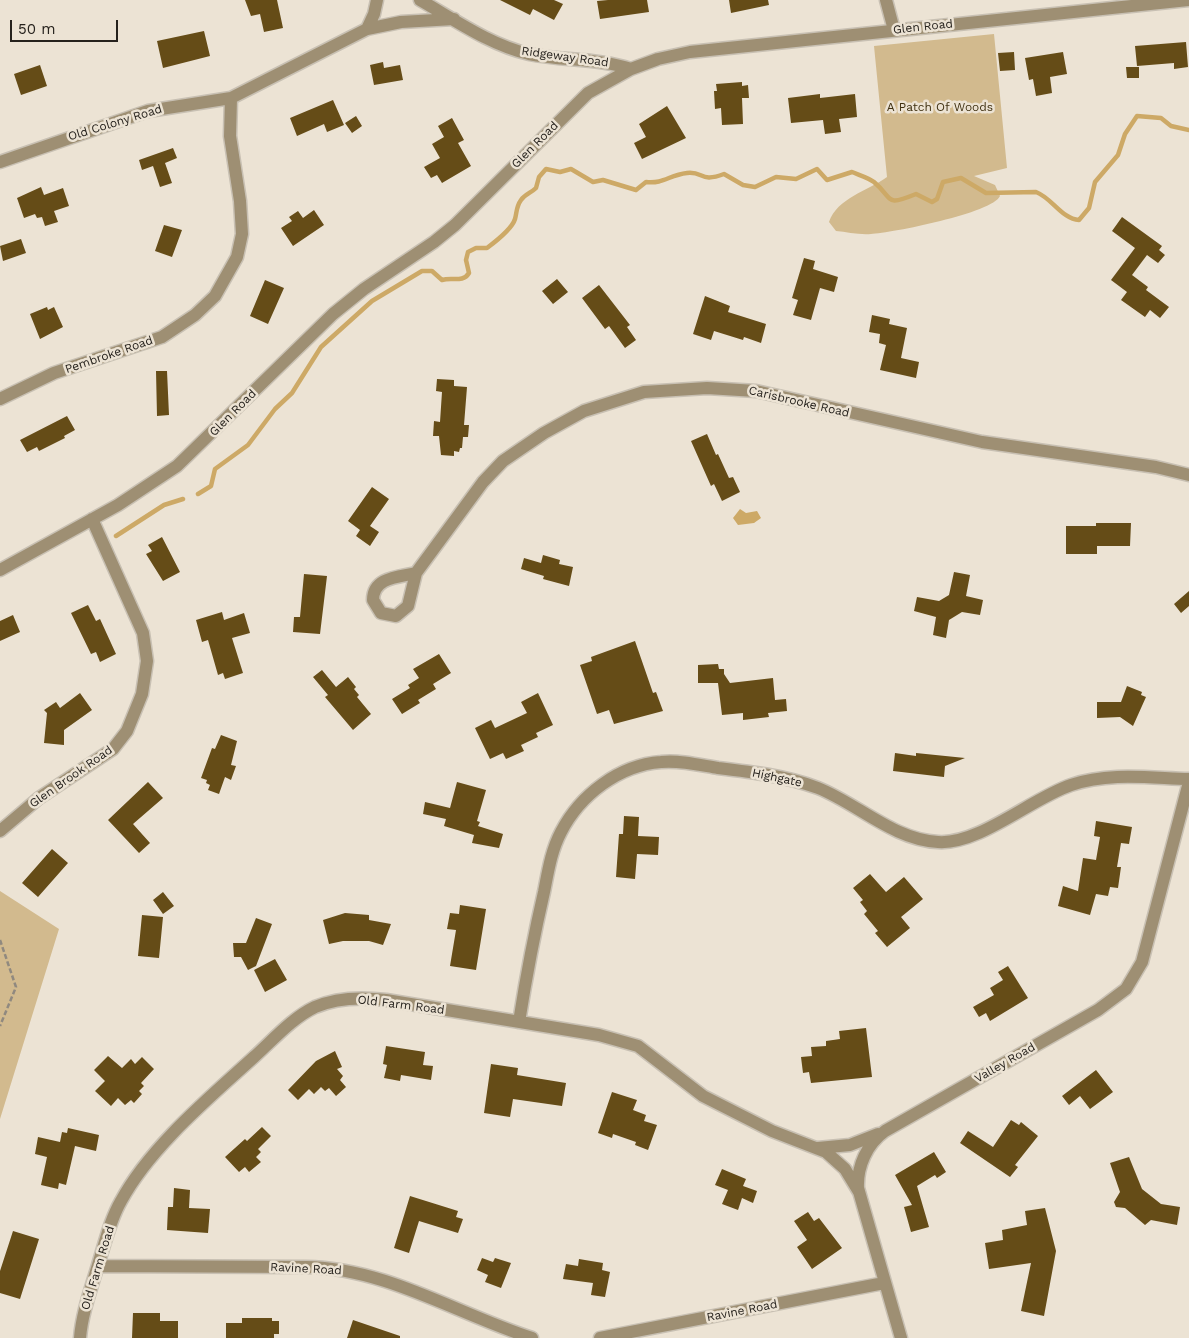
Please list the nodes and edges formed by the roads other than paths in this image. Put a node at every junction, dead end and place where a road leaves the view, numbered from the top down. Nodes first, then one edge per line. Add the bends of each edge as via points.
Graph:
1 (376, 0) edge
2 (420, 0) edge
3 (886, 0) edge
4 (1189, 0) edge
5 (454, 20) junction
6 (367, 29) junction
7 (894, 30) junction
8 (631, 69) junction
9 (231, 98) junction
10 (0, 162) edge
11 (0, 398) edge
12 (1189, 474) edge
13 (92, 519) junction
14 (0, 570) edge
15 (416, 573) dead end
16 (1189, 781) edge
17 (0, 831) edge
18 (519, 1022) junction
19 (885, 1131) junction
20 (816, 1148) junction
21 (859, 1192) junction
22 (98, 1266) junction
23 (884, 1283) junction
24 (80, 1338) edge
25 (532, 1338) edge
26 (600, 1338) edge
27 (901, 1338) edge

1 - 6 street
2 - 5 street, Ridgeway Road
3 - 7 street
4 - 7 street, Glen Road
5 - 6 street, Old Colony Road via 401,22
5 - 8 street, Ridgeway Road via 518,51 553,58 604,61
6 - 9 street, Old Colony Road
7 - 8 street, Glen Road via 690,52
8 - 13 street, Glen Road via 580,100 441,237 333,314 184,460
9 - 10 street, Old Colony Road via 134,115
9 - 11 street, Pembroke Road via 230,136 242,234 237,257 215,296 195,316 162,337 54,374
12 - 15 street, Carisbrooke Road via 982,442 756,391 664,389 626,396 584,412 511,455 483,482
13 - 14 street, Glen Road
13 - 17 street, Glen Brook Road via 143,633 147,661 142,694 127,730 113,749 39,798
16 - 18 street, Highgate via 1114,776 1085,780 1048,794 959,840 942,843 919,839 832,795 794,781 670,761 632,769 612,778 587,797 568,820 558,839 534,934
16 - 19 street, Valley Road via 1142,962 1126,989 1098,1010
18 - 20 street, Old Farm Road via 606,1036 633,1044 648,1052 703,1096 772,1131
18 - 22 street, Old Farm Road via 369,998 338,1000 309,1011 231,1078 148,1162 117,1207
19 - 20 street, Old Farm Road via 850,1145
19 - 21 street, Valley Road via 871,1144 862,1161
20 - 21 street, Old Farm Road via 838,1162
21 - 23 street, Valley Road
22 - 24 street, Old Farm Road
22 - 25 street, Ravine Road via 338,1269 380,1279
23 - 26 street, Ravine Road
23 - 27 street, Valley Road

